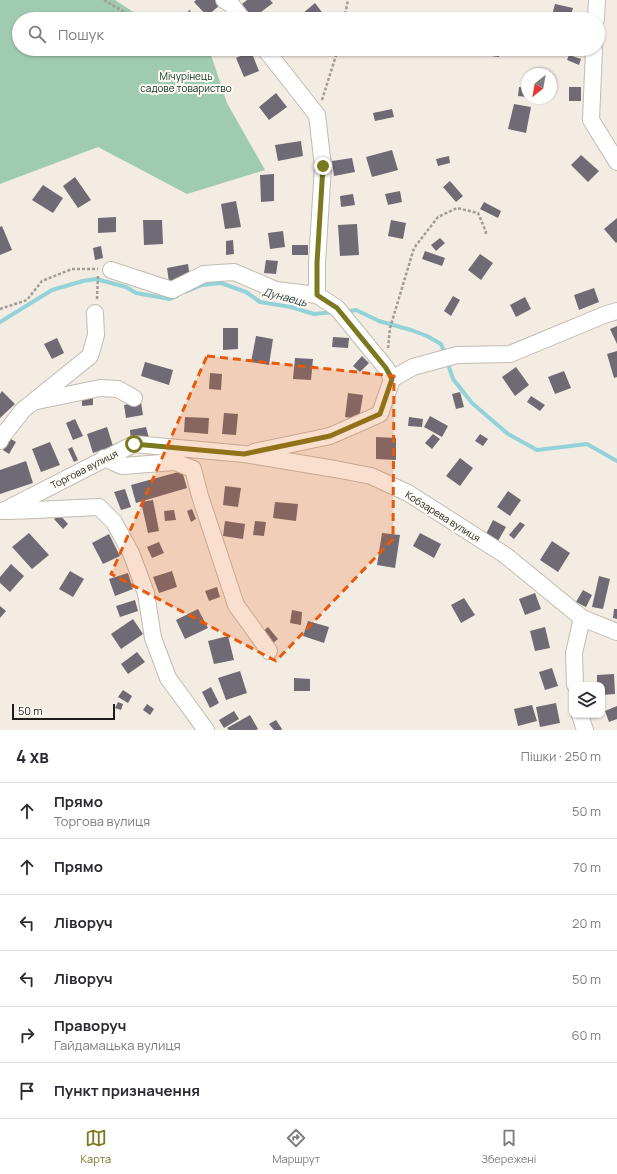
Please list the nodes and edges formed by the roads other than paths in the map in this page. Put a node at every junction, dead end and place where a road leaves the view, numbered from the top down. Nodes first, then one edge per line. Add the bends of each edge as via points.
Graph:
1 (224, 0) edge
2 (597, 0) edge
3 (237, 12) edge
4 (596, 12) edge
5 (271, 56) edge
6 (594, 56) edge
7 (617, 162) edge
8 (105, 272) road end
9 (317, 295) junction
10 (617, 311) edge
11 (95, 313) dead end
12 (389, 373) junction
13 (134, 398) dead end
14 (33, 402) junction
15 (0, 442) edge
16 (244, 454) junction
17 (104, 458) junction
18 (1, 514) edge
19 (582, 618) junction
20 (617, 632) edge
21 (269, 651) dead end
22 (575, 682) edge
23 (581, 718) edge
24 (206, 730) edge
25 (585, 730) edge

1 - 3 street
2 - 4 street
5 - 9 street via 317,115 323,166
6 - 7 street via 591,120
8 - 9 street via 172,290 204,274 234,272 276,290
9 - 12 street via 341,313
10 - 12 street via 510,354 457,354
11 - 14 street via 96,335 90,356
12 - 16 street via 380,414 330,436
13 - 14 street via 118,389 100,388
14 - 15 street via 23,410
16 - 17 street, Торгова вулиця via 134,444
16 - 19 street, Кобзарева вулиця via 371,476 408,493 505,555
17 - 18 street, Торгова вулиця
17 - 21 street via 122,466 175,462 193,469 236,605
18 - 24 street via 99,507 114,522 131,553 146,593 153,638 168,678
19 - 20 street, Кобзарева вулиця
19 - 22 street via 574,653
23 - 25 street

